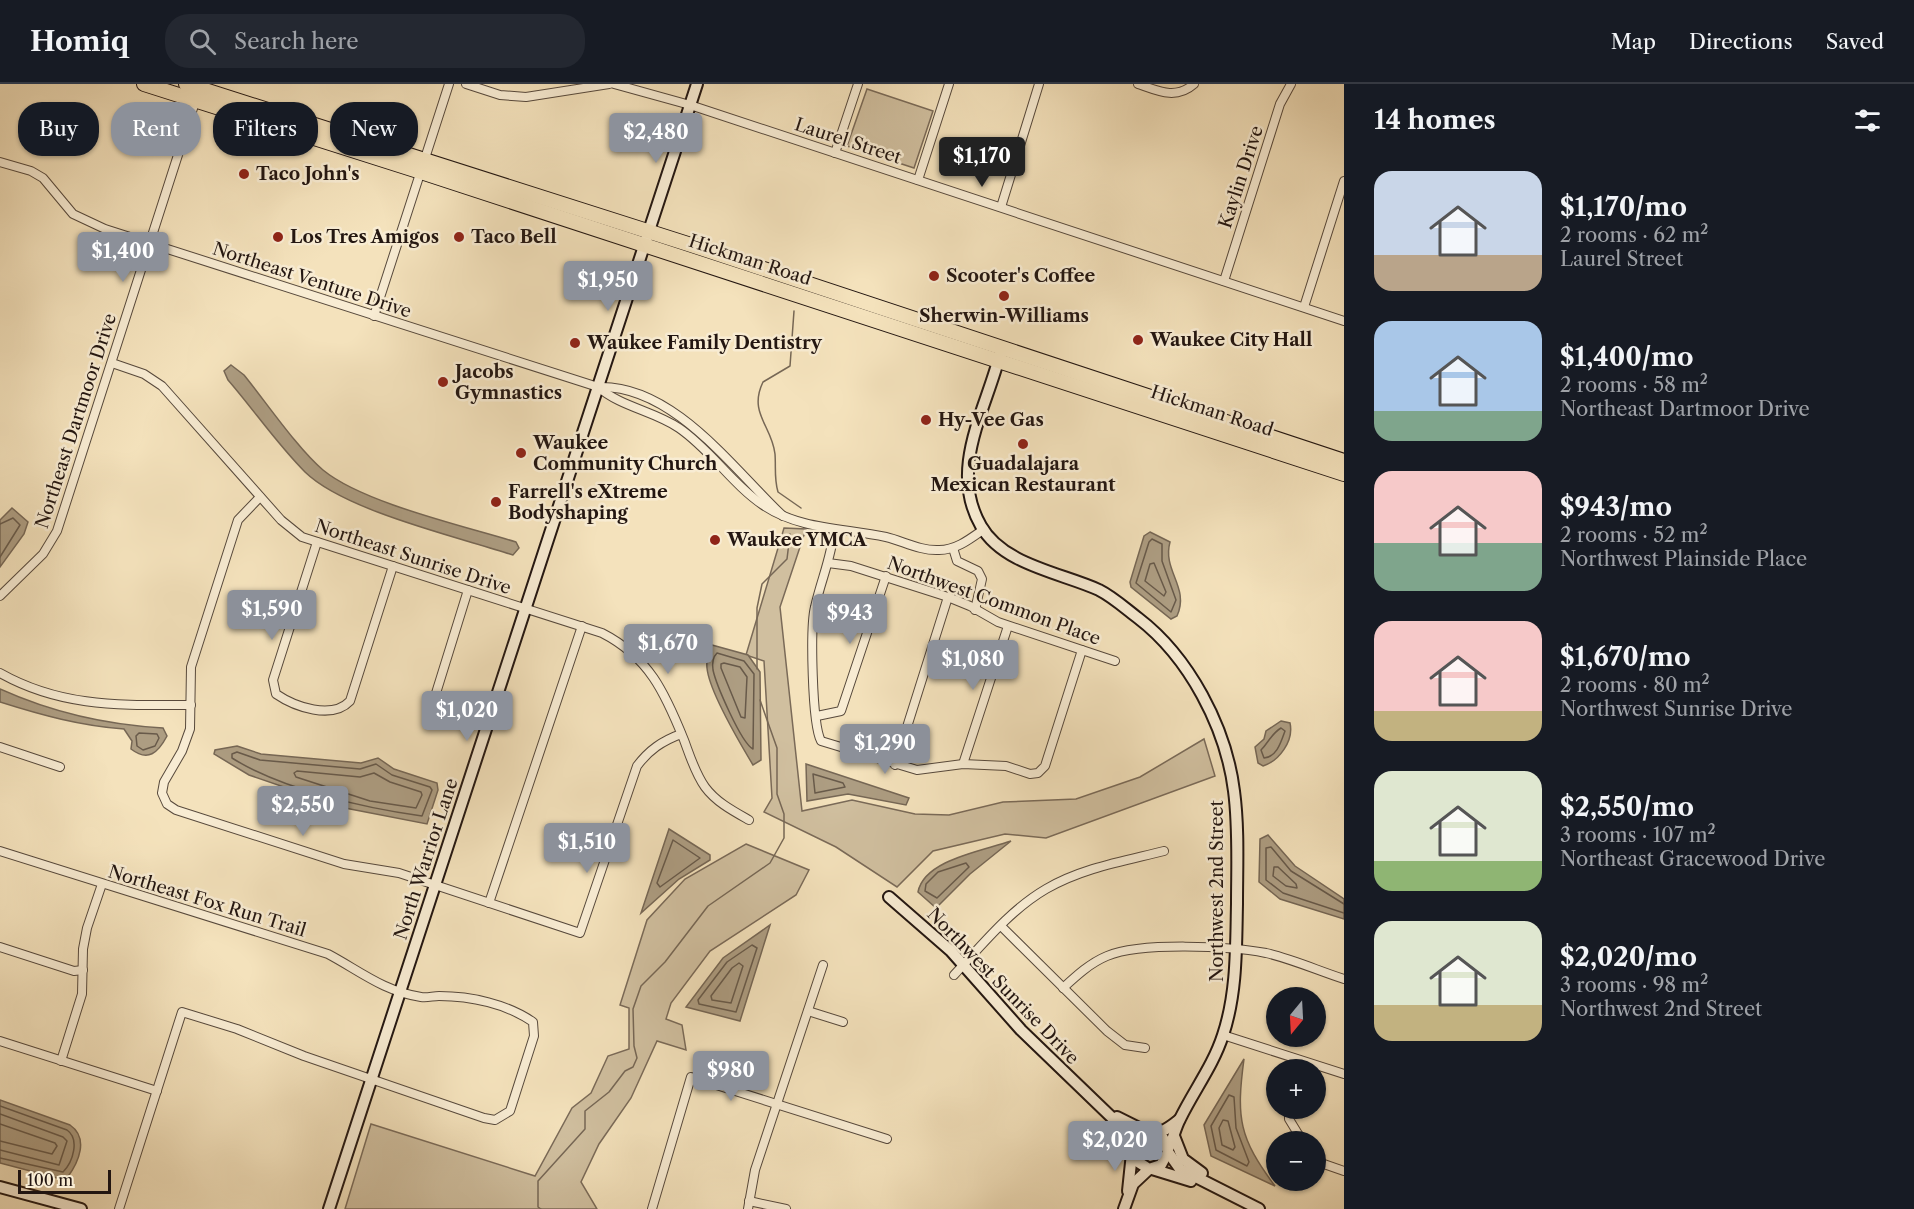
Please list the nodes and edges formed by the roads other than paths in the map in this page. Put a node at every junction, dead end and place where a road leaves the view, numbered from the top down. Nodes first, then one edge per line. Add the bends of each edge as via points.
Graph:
1 (144, 84) edge
2 (449, 84) edge
3 (466, 84) edge
4 (609, 84) edge
5 (614, 84) edge
6 (697, 84) edge
7 (858, 84) edge
8 (949, 84) edge
9 (1039, 84) edge
10 (1138, 84) edge
11 (1194, 84) edge
12 (1291, 84) edge
13 (195, 89) edge
14 (690, 105) junction
15 (835, 153) junction
16 (0, 162) edge
17 (423, 166) junction
18 (918, 180) junction
19 (1344, 181) edge
20 (1001, 207) junction
21 (647, 239) junction
22 (149, 244) junction
23 (1224, 281) junction
24 (1304, 307) junction
25 (374, 316) junction
26 (1344, 321) edge
27 (1000, 354) junction
28 (111, 363) junction
29 (598, 387) junction
30 (1344, 461) edge
31 (1344, 474) edge
32 (260, 497) junction
33 (834, 530) junction
34 (984, 530) junction
35 (317, 542) junction
36 (953, 548) junction
37 (828, 563) junction
38 (393, 566) junction
39 (886, 576) junction
40 (468, 590) junction
41 (0, 596) edge
42 (948, 597) junction
43 (526, 609) junction
44 (975, 610) junction
45 (582, 626) junction
46 (1008, 626) junction
47 (1082, 650) junction
48 (1115, 661) dead end
49 (0, 673) edge
50 (191, 705) junction
51 (817, 716) junction
52 (434, 724) dead end
53 (681, 734) junction
54 (0, 747) edge
55 (963, 764) junction
56 (895, 765) junction
57 (60, 767) dead end
58 (749, 820) dead end
59 (1164, 850) dead end
60 (0, 851) edge
61 (102, 884) junction
62 (435, 885) junction
63 (888, 897) dead end
64 (489, 903) junction
65 (1001, 926) junction
66 (0, 947) edge
67 (1236, 950) junction
68 (964, 964) junction
69 (823, 965) dead end
70 (83, 970) junction
71 (954, 975) dead end
72 (1344, 979) edge
73 (1063, 988) junction
74 (400, 991) junction
75 (808, 1011) junction
76 (843, 1022) dead end
77 (1223, 1035) junction
78 (0, 1041) edge
79 (1145, 1048) dead end
80 (1296, 1059) edge
81 (61, 1061) junction
82 (1326, 1068) edge
83 (1344, 1074) edge
84 (371, 1078) junction
85 (157, 1090) junction
86 (1093, 1099) junction
87 (777, 1103) junction
88 (1179, 1120) junction
89 (1151, 1133) junction
90 (1174, 1136) junction
91 (887, 1139) dead end
92 (1132, 1147) junction
93 (1168, 1151) junction
94 (1326, 1165) edge
95 (1151, 1169) junction
96 (1344, 1171) edge
97 (0, 1187) edge
98 (1128, 1197) junction
99 (1239, 1199) junction
100 (748, 1205) edge
101 (81, 1209) edge
102 (119, 1209) edge
103 (329, 1209) edge
104 (652, 1209) edge
105 (786, 1209) edge
106 (1124, 1209) edge
107 (1259, 1209) edge

1 - 13 highway, Hickman Road
2 - 17 street
3 - 4 street via 504,96 526,97
5 - 14 street, Laurel Street
6 - 14 street, North Warrior Lane
7 - 15 street
8 - 18 street
9 - 20 street
10 - 11 street via 1170,94
12 - 23 street, Kaylin Drive via 1280,104
13 - 17 highway, Hickman Road
13 - 22 street, Northeast Dartmoor Drive
14 - 15 street, Laurel Street
14 - 21 street, North Warrior Lane
15 - 18 street, Laurel Street
16 - 22 street, Northeast Venture Drive via 43,178 81,219
17 - 21 highway, Hickman Road
17 - 25 street
18 - 20 street, Laurel Street
19 - 24 street
20 - 23 street, Laurel Street
21 - 27 highway, Hickman Road
21 - 29 street, North Warrior Lane
22 - 25 street, Northeast Venture Drive
22 - 28 street, Northeast Dartmoor Drive
23 - 24 street, Laurel Street
24 - 26 street, Laurel Street
25 - 29 street, Northeast Venture Drive
27 - 30 highway, Hickman Road
27 - 31 highway, Hickman Road
27 - 34 street, Northwest 2nd Street via 970,447 967,471 967,491
28 - 32 street, Northeast Sunrise Drive via 144,374 162,386
28 - 41 street, Northeast Dartmoor Drive via 57,531 43,554
29 - 33 street, Northeast Venture Drive via 690,436 750,496 783,516
29 - 43 street, North Warrior Lane
32 - 35 street, Northeast Sunrise Drive via 293,531
32 - 50 street via 237,523 191,667
33 - 36 street, Northeast Venture Drive via 861,532 929,550
33 - 37 street
34 - 36 street
34 - 67 street, Northwest 2nd Street via 1006,551 1102,591 1141,620 1169,648 1195,683 1220,735 1234,790 1238,847
35 - 38 street, Northeast Sunrise Drive
35 - 38 street via 273,680 276,694 288,703 331,712 342,710 350,701
36 - 44 street via 957,561 978,571 982,579
37 - 39 street, Northwest Common Place
37 - 51 street via 813,616
38 - 40 street, Northeast Sunrise Drive
39 - 42 street, Northwest Common Place
39 - 51 street via 841,711
40 - 43 street, Northeast Sunrise Drive
40 - 52 street via 432,706
42 - 44 street, Northwest Common Place
42 - 56 street
43 - 45 street
43 - 62 street, North Warrior Lane
44 - 46 street, Northwest Common Place
45 - 53 street via 622,643 642,660 658,683
45 - 64 street
46 - 47 street, Northwest Common Place
46 - 55 street
47 - 48 street, Northwest Common Place
47 - 55 street via 1045,766 1038,773 1006,766
49 - 50 street via 29,687 88,703
50 - 62 street via 186,742 164,782 162,793 167,804 344,864 399,873
51 - 56 street via 821,741
53 - 58 street via 706,788 733,812
53 - 64 street via 648,752 637,766 580,933
54 - 57 street
55 - 56 street via 917,770
59 - 65 street via 1072,876 1025,904
60 - 61 street, Northeast Fox Run Trail
61 - 70 street via 87,928
61 - 74 street, Northeast Fox Run Trail via 328,954 374,983
62 - 64 street
62 - 74 street, North Warrior Lane
63 - 68 street, Northwest Sunrise Drive
65 - 68 street
65 - 73 street
66 - 70 street via 74,971
67 - 72 street via 1267,954
67 - 73 street via 1155,948 1120,952 1084,969
67 - 77 street, Northwest 2nd Street via 1234,987
68 - 71 street
68 - 86 street, Northwest Sunrise Drive via 1020,1030
69 - 75 street
70 - 81 street via 79,1006
73 - 79 street via 1118,1040
74 - 84 street, North Warrior Lane
74 - 84 street, Northeast Fox Run Trail via 423,998 478,1000 533,1022 534,1036 513,1103 504,1116 484,1118
75 - 76 street
75 - 87 street
77 - 80 street
77 - 88 street, Northwest 2nd Street via 1208,1073
78 - 81 street
81 - 85 street
82 - 83 street
84 - 85 street via 182,1012
84 - 103 street, North Warrior Lane
85 - 102 street
86 - 89 street, Northwest Sunrise Drive via 1124,1121
86 - 92 street, Northwest Sunrise Drive via 1131,1136
87 - 91 street
87 - 100 street
87 - 104 street via 692,1077
88 - 89 street via 1164,1131
88 - 90 street, Northwest 2nd Street
89 - 92 street via 1138,1137
89 - 93 street via 1163,1138
90 - 93 street, Northwest 2nd Street
90 - 99 street via 1187,1163
92 - 95 street via 1135,1160
92 - 98 street
93 - 95 street via 1161,1165
93 - 99 street via 1180,1169
94 - 96 street
95 - 98 street via 1133,1184
95 - 99 street
97 - 101 street
98 - 106 street
99 - 107 street
100 - 105 street

